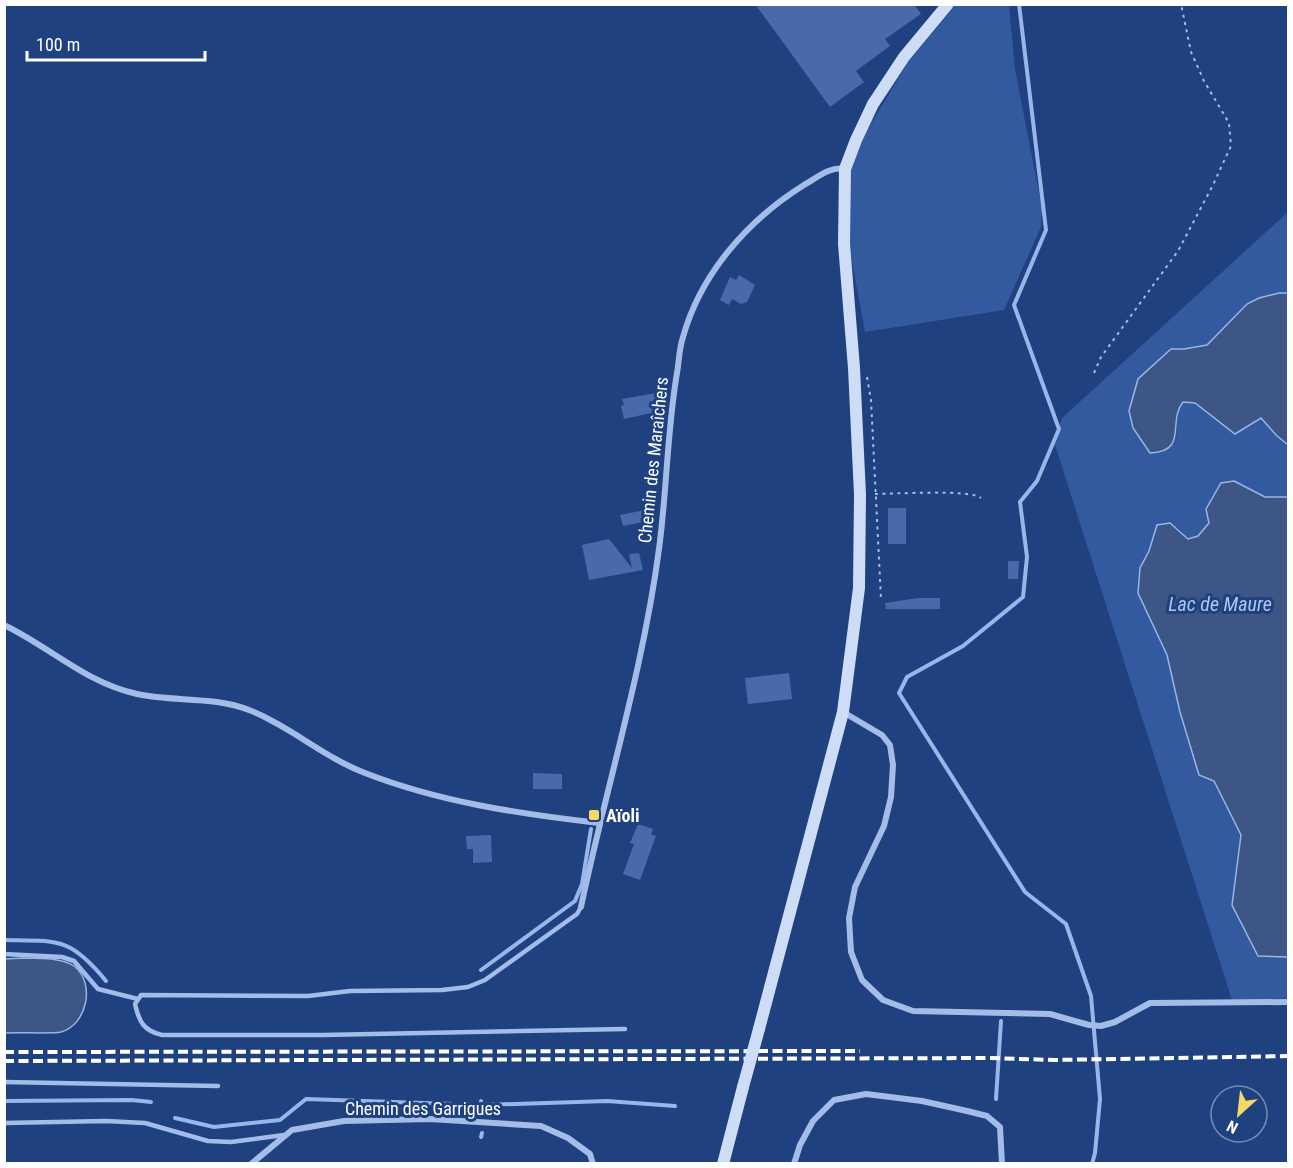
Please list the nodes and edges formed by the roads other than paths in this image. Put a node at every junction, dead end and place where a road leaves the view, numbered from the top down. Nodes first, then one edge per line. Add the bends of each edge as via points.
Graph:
1 (948, 4) edge
2 (845, 169) junction
3 (4, 625) edge
4 (843, 712) junction
5 (599, 823) junction
6 (582, 907) joint
7 (4, 954) edge
8 (138, 999) junction
9 (1288, 1002) edge
10 (626, 1029) dead end
11 (4, 1082) edge
12 (218, 1086) dead end
13 (4, 1123) edge
14 (287, 1135) junction
15 (251, 1164) edge
16 (593, 1164) edge
17 (723, 1164) edge
18 (794, 1164) edge
19 (1002, 1164) edge

1 - 2 street via 904,57 873,104
2 - 4 street via 844,244 860,495 859,588
2 - 5 street, Chemin des Maraîchers via 831,169 749,226 723,257 682,338 672,402 659,549 620,746
3 - 5 street via 96,680 136,694 215,702 248,710 364,773 410,788 543,817
4 - 9 street via 882,735 890,744 893,765 884,826 855,887 849,918 850,952 862,980 883,1000 913,1011 1050,1014 1101,1026 1150,1003
4 - 17 street, bridge
5 - 6 street, Chemin des Maraîchers
6 - 8 lane via 485,980 468,987 308,996 141,995
7 - 8 lane via 74,961 98,989
8 - 10 lane via 138,1021 151,1033 162,1035
11 - 12 lane
13 - 14 lane via 145,1123 208,1141 231,1142
14 - 15 street, Chemin des Garrigues
14 - 16 street, Chemin des Garrigues via 292,1130 344,1121 430,1119 542,1126 568,1137 590,1154
18 - 19 street via 813,1121 834,1100 867,1094 922,1101 987,1116 1000,1127

